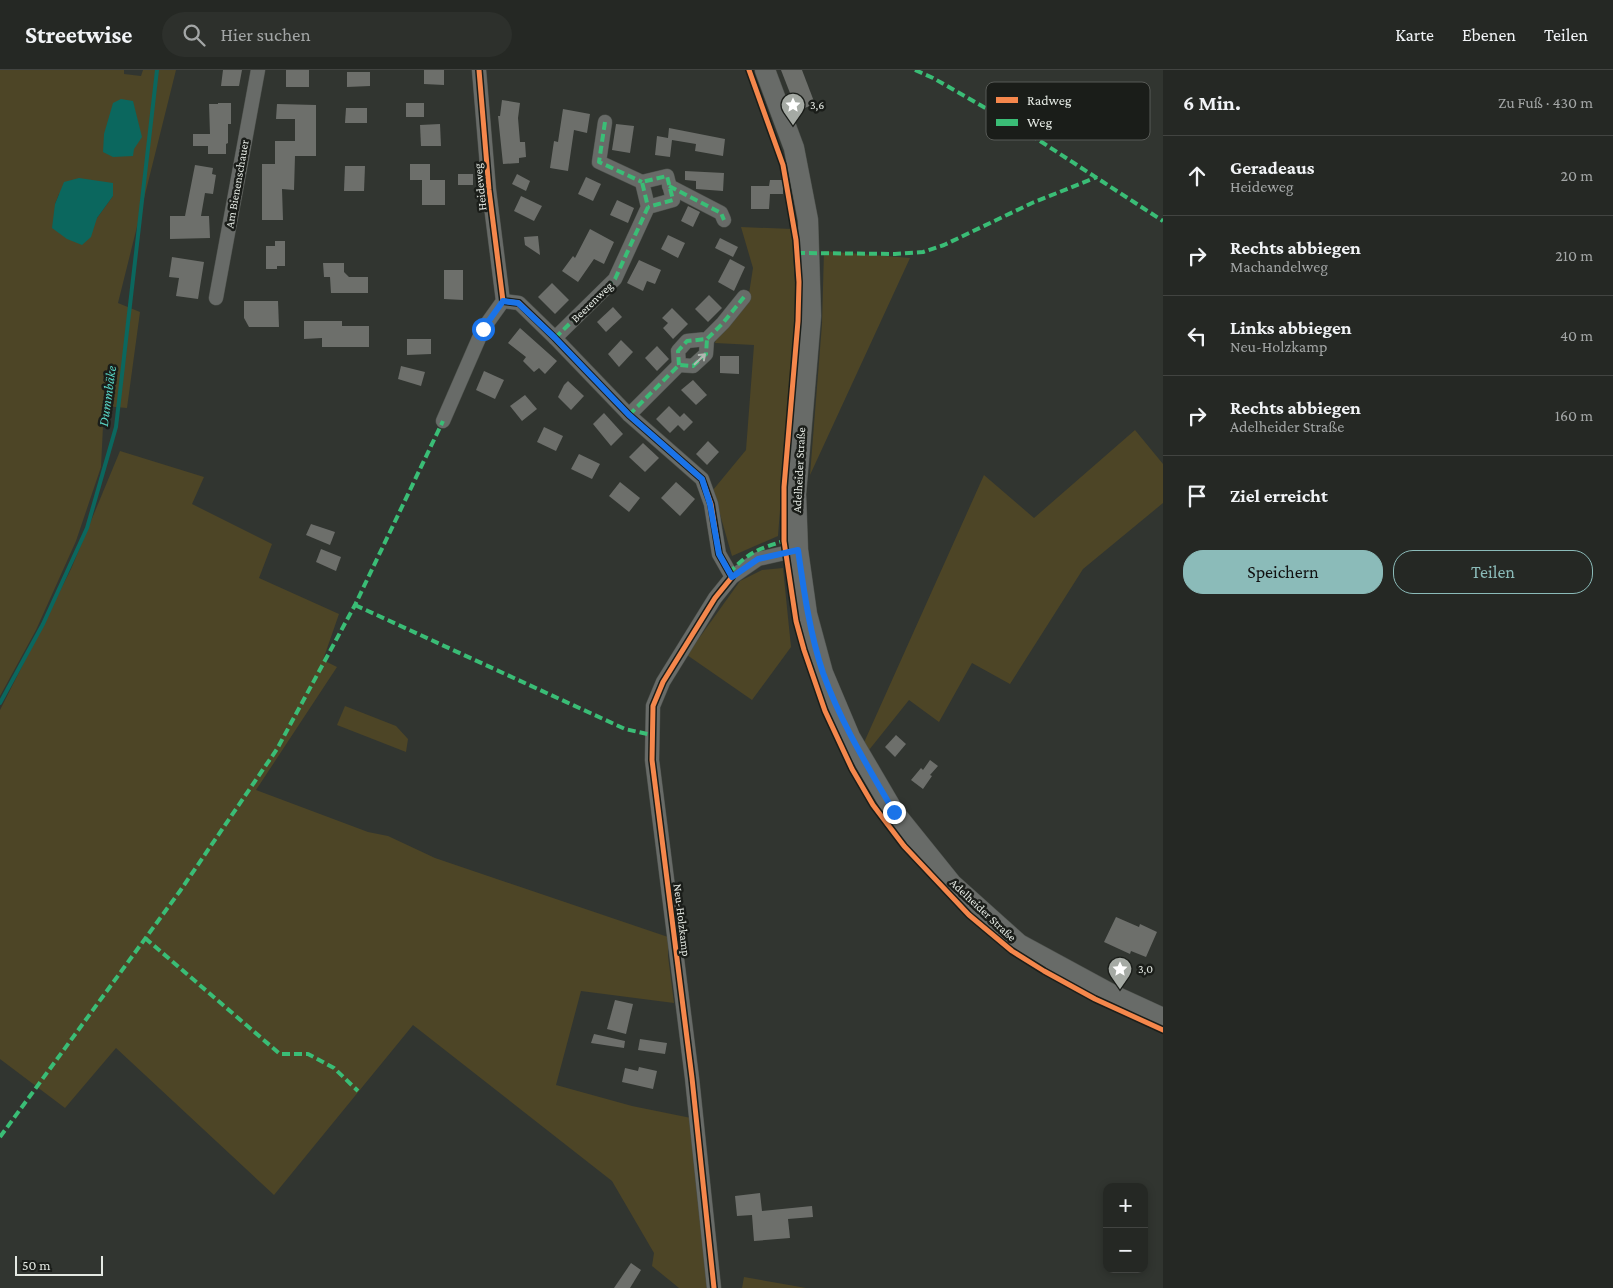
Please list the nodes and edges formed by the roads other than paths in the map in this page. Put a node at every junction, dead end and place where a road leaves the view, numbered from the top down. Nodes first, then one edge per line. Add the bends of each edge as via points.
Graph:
1 (258, 70) edge
2 (479, 70) edge
3 (765, 70) edge
4 (605, 122) dead end
5 (642, 182) junction
6 (669, 186) junction
7 (648, 206) junction
8 (724, 220) dead end
9 (744, 297) dead end
10 (216, 298) dead end
11 (503, 301) junction
12 (555, 338) junction
13 (706, 339) junction
14 (679, 365) junction
15 (629, 415) junction
16 (442, 421) dead end
17 (798, 550) junction
18 (732, 577) junction
19 (1163, 1018) edge
20 (714, 1288) edge

1 - 10 street, Am Bienenschauer
2 - 11 street, Heideweg
3 - 17 street, Adelheider Straße via 794,148 808,220 810,316 796,494
4 - 5 street via 599,162
5 - 6 street via 667,176
5 - 7 street
6 - 7 street via 673,200
6 - 8 street via 721,213
7 - 12 street, Beerenweg via 615,279
9 - 13 street
11 - 12 street via 518,303
11 - 16 street via 483,329
12 - 15 street
13 - 14 street via 687,341 678,351
14 -> 13 street via 693,366 706,354
14 - 15 street
15 - 18 street via 702,479 719,554
17 - 18 street, Neu-Holzkamp via 758,559
17 - 19 street, Adelheider Straße via 808,614 823,673 850,737 894,812 952,884 1019,944
18 - 20 street, Neu-Holzkamp via 715,598 663,682 653,706 652,735 652,760

